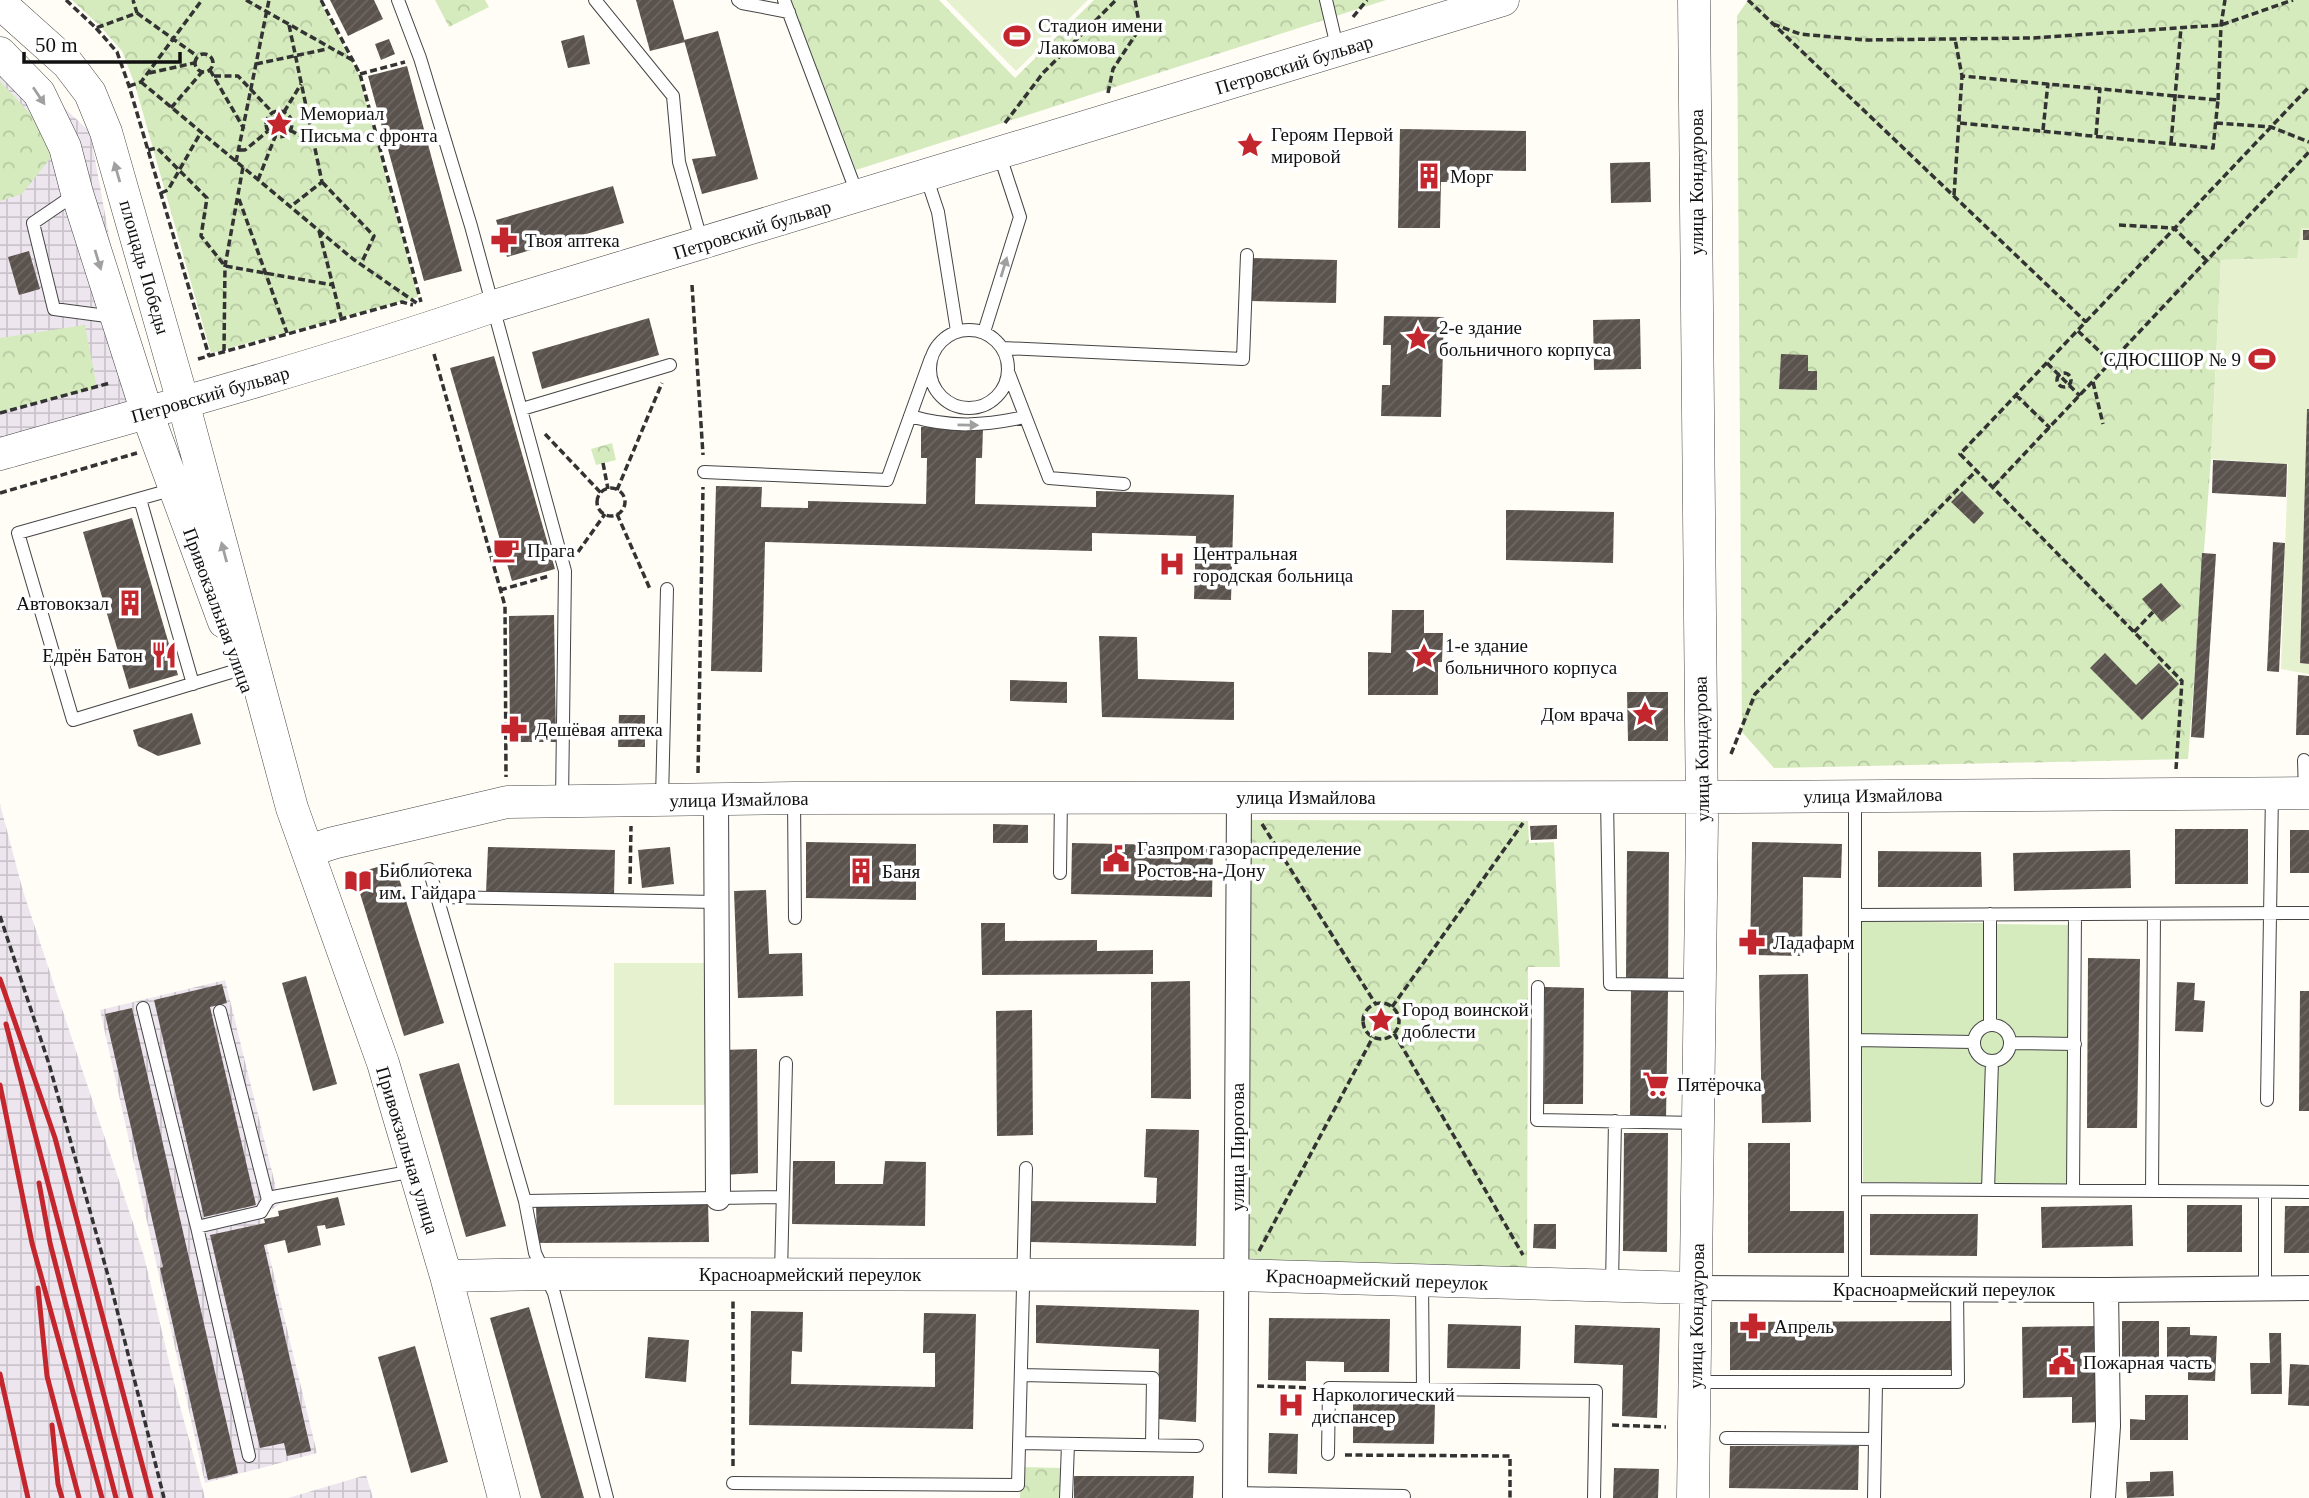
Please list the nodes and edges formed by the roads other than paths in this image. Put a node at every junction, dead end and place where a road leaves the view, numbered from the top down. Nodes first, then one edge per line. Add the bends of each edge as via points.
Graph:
1 (398, 0) edge
2 (595, 0) edge
3 (738, 0) edge
4 (1326, 0) edge
5 (1503, 0) edge
6 (1694, 0) edge
7 (0, 3) edge
8 (787, 6) edge
9 (1338, 51) junction
10 (0, 53) edge
11 (106, 132) junction
12 (1002, 138) junction
13 (65, 147) junction
14 (926, 176) junction
15 (77, 193) junction
16 (858, 196) junction
17 (702, 244) junction
18 (1247, 255) dead end
19 (494, 306) junction
20 (116, 317) junction
21 (957, 331) junction
22 (984, 332) junction
23 (1003, 348) junction
24 (931, 358) junction
25 (670, 365) road end
26 (1009, 373) junction
27 (183, 402) junction
28 (522, 409) junction
29 (147, 413) junction
30 (910, 416) junction
31 (1026, 417) junction
32 (0, 453) edge
33 (704, 472) road end
34 (1124, 484) dead end
35 (174, 489) junction
36 (139, 499) junction
37 (667, 589) road end
38 (241, 669) junction
39 (193, 684) junction
40 (2304, 760) dead end
41 (707, 787) junction
42 (2272, 793) junction
43 (2307, 793) edge
44 (1855, 795) junction
45 (1061, 797) junction
46 (1607, 797) junction
47 (1702, 797) junction
48 (794, 798) junction
49 (662, 800) junction
50 (562, 801) junction
51 (292, 808) junction
52 (1249, 808) junction
53 (308, 851) junction
54 (429, 869) dead end
55 (1060, 873) dead end
56 (437, 897) junction
57 (717, 902) junction
58 (2076, 914) junction
59 (2154, 914) junction
60 (2270, 914) junction
61 (2309, 914) edge
62 (1855, 915) junction
63 (1990, 915) junction
64 (795, 918) dead end
65 (1700, 985) junction
66 (1538, 987) dead end
67 (143, 1008) dead end
68 (220, 1012) dead end
69 (1990, 1025) junction
70 (1855, 1040) junction
71 (1974, 1042) junction
72 (2010, 1043) junction
73 (2075, 1044) junction
74 (1992, 1061) junction
75 (786, 1063) dead end
76 (2267, 1100) dead end
77 (1615, 1121) junction
78 (1698, 1124) junction
79 (1026, 1168) dead end
80 (415, 1171) junction
81 (1855, 1189) junction
82 (1988, 1190) junction
83 (2073, 1191) junction
84 (2151, 1191) junction
85 (2265, 1192) junction
86 (2309, 1192) edge
87 (782, 1197) junction
88 (718, 1198) junction
89 (268, 1200) junction
90 (525, 1201) junction
91 (197, 1227) junction
92 (547, 1274) junction
93 (782, 1274) junction
94 (1025, 1274) junction
95 (1236, 1275) junction
96 (446, 1276) junction
97 (1422, 1280) junction
98 (1612, 1285) junction
99 (2265, 1287) junction
100 (1696, 1288) junction
101 (2309, 1288) edge
102 (1855, 1289) junction
103 (1957, 1289) junction
104 (2106, 1290) junction
105 (1021, 1375) junction
106 (1695, 1382) junction
107 (1876, 1383) junction
108 (1423, 1389) junction
109 (1726, 1438) dead end
110 (1875, 1439) junction
111 (1019, 1443) junction
112 (1068, 1444) junction
113 (1152, 1445) junction
114 (1197, 1446) dead end
115 (1328, 1454) road end
116 (249, 1456) dead end
117 (733, 1483) road end
118 (1235, 1495) edge
119 (1404, 1496) dead end
120 (504, 1498) edge
121 (607, 1498) edge
122 (1066, 1498) edge
123 (1594, 1498) edge
124 (1693, 1498) edge
125 (1874, 1498) edge
126 (2103, 1498) edge

1 - 19 lane via 421,58
2 - 17 lane via 673,96 679,162
3 - 8 lane
4 - 9 lane
5 - 9 street, Петровский бульвар
6 - 47 street, улица Кондаурова
7 - 11 street, площадь Победы via 68,64 90,93
8 - 16 lane
9 - 12 street, Петровский бульвар
10 -> 13 street via 39,93
11 - 13 street via 90,132
27 -> 11 street, площадь Победы
12 - 14 street, Петровский бульвар
22 -> 12 lane via 1020,218
13 - 15 street
14 - 16 street, Петровский бульвар
14 - 21 lane via 938,212
15 -> 20 street
15 - 20 lane via 33,223 54,309
16 - 17 street, Петровский бульвар
17 - 19 street, Петровский бульвар
18 - 23 lane via 1243,359
19 - 27 street, Петровский бульвар via 425,318
19 - 28 lane
20 - 29 street
21 - 22 lane
21 - 24 lane via 937,346
22 - 23 lane
23 - 26 lane
24 - 26 lane via 933,384 950,403 962,407 987,404 998,396
24 - 30 lane
25 - 28 lane
26 - 31 lane
27 - 29 street, Петровский бульвар
51 -> 27 street, Привокзальная улица
28 - 50 lane via 565,571
29 - 32 street, Петровский бульвар
29 - 35 street, Привокзальная улица
30 -> 31 lane via 980,425
30 - 33 lane via 887,480
31 - 34 lane via 1049,478
35 - 36 lane
35 - 38 street, Привокзальная улица
36 - 39 lane
36 - 39 lane via 18,533 73,720
37 - 49 lane
38 - 39 lane
38 - 51 street, Привокзальная улица
40 - 43 lane
41 - 48 street, улица Измайлова
41 - 49 street, улица Измайлова
41 - 57 street
42 - 43 street, улица Измайлова
42 - 44 street, улица Измайлова
42 - 60 lane
44 - 47 street, улица Измайлова
44 - 62 lane
45 - 48 street, улица Измайлова
45 - 52 street, улица Измайлова
45 - 55 lane
46 - 47 street, улица Измайлова
46 - 52 street, улица Измайлова
46 - 65 lane via 1610,984
47 - 65 street, улица Кондаурова
48 - 64 lane
49 - 50 street, улица Измайлова
50 - 53 street, улица Измайлова via 507,802
51 - 53 street, Привокзальная улица
52 - 95 street, улица Пирогова
53 - 80 street, Привокзальная улица via 383,1063
54 - 56 lane
56 - 57 lane
56 - 90 lane
57 - 88 street
58 - 59 lane
58 - 63 lane
58 - 73 lane
59 - 60 lane
59 - 84 lane
60 - 61 lane
60 - 76 lane
62 - 63 lane
62 - 70 lane
63 - 69 lane
65 - 78 street, улица Кондаурова
66 - 77 lane via 1538,1120
67 - 91 lane
68 - 89 lane
69 - 71 lane via 1979,1031
69 - 72 lane via 2006,1032
70 - 71 lane
70 - 81 lane
71 - 74 lane via 1981,1057
72 - 73 lane
72 - 74 lane via 2003,1058
73 - 83 lane
74 - 82 lane
75 - 87 lane
77 - 78 lane
77 - 98 lane
78 - 100 street, улица Кондаурова
79 - 94 lane
80 - 89 lane
80 - 96 street, Привокзальная улица
81 - 82 lane
81 - 102 lane
82 - 83 lane
83 - 84 lane
84 - 85 lane
85 - 86 lane
85 - 99 lane
87 - 88 lane
87 - 93 lane
88 - 90 lane
89 - 91 lane via 261,1213
90 - 92 lane via 535,1253
91 - 116 lane
92 - 93 street, Красноармейский переулок
92 - 96 street, Красноармейский переулок
92 - 121 lane
93 - 94 street, Красноармейский переулок
94 - 95 street, Красноармейский переулок
94 - 105 lane
95 - 97 street, Красноармейский переулок
95 - 118 street, улица Пирогова
96 - 120 street, Привокзальная улица
97 - 98 street, Красноармейский переулок
97 - 108 lane
98 - 100 street, Красноармейский переулок
99 - 101 street, Красноармейский переулок
99 - 104 street, Красноармейский переулок
100 - 102 street, Красноармейский переулок
100 - 106 street, улица Кондаурова
102 - 103 street, Красноармейский переулок
103 - 104 street, Красноармейский переулок
103 - 107 lane via 1958,1382
104 - 126 street via 2108,1426
105 - 111 lane
105 - 113 lane via 1153,1378
106 - 107 lane
106 - 124 street, улица Кондаурова
107 - 110 lane
108 - 115 lane via 1329,1388
108 - 123 lane via 1596,1391
109 - 110 lane
110 - 125 lane
111 - 112 lane
111 - 117 lane via 1018,1485
112 - 113 lane
112 - 122 lane
113 - 114 lane
118 - 119 lane

